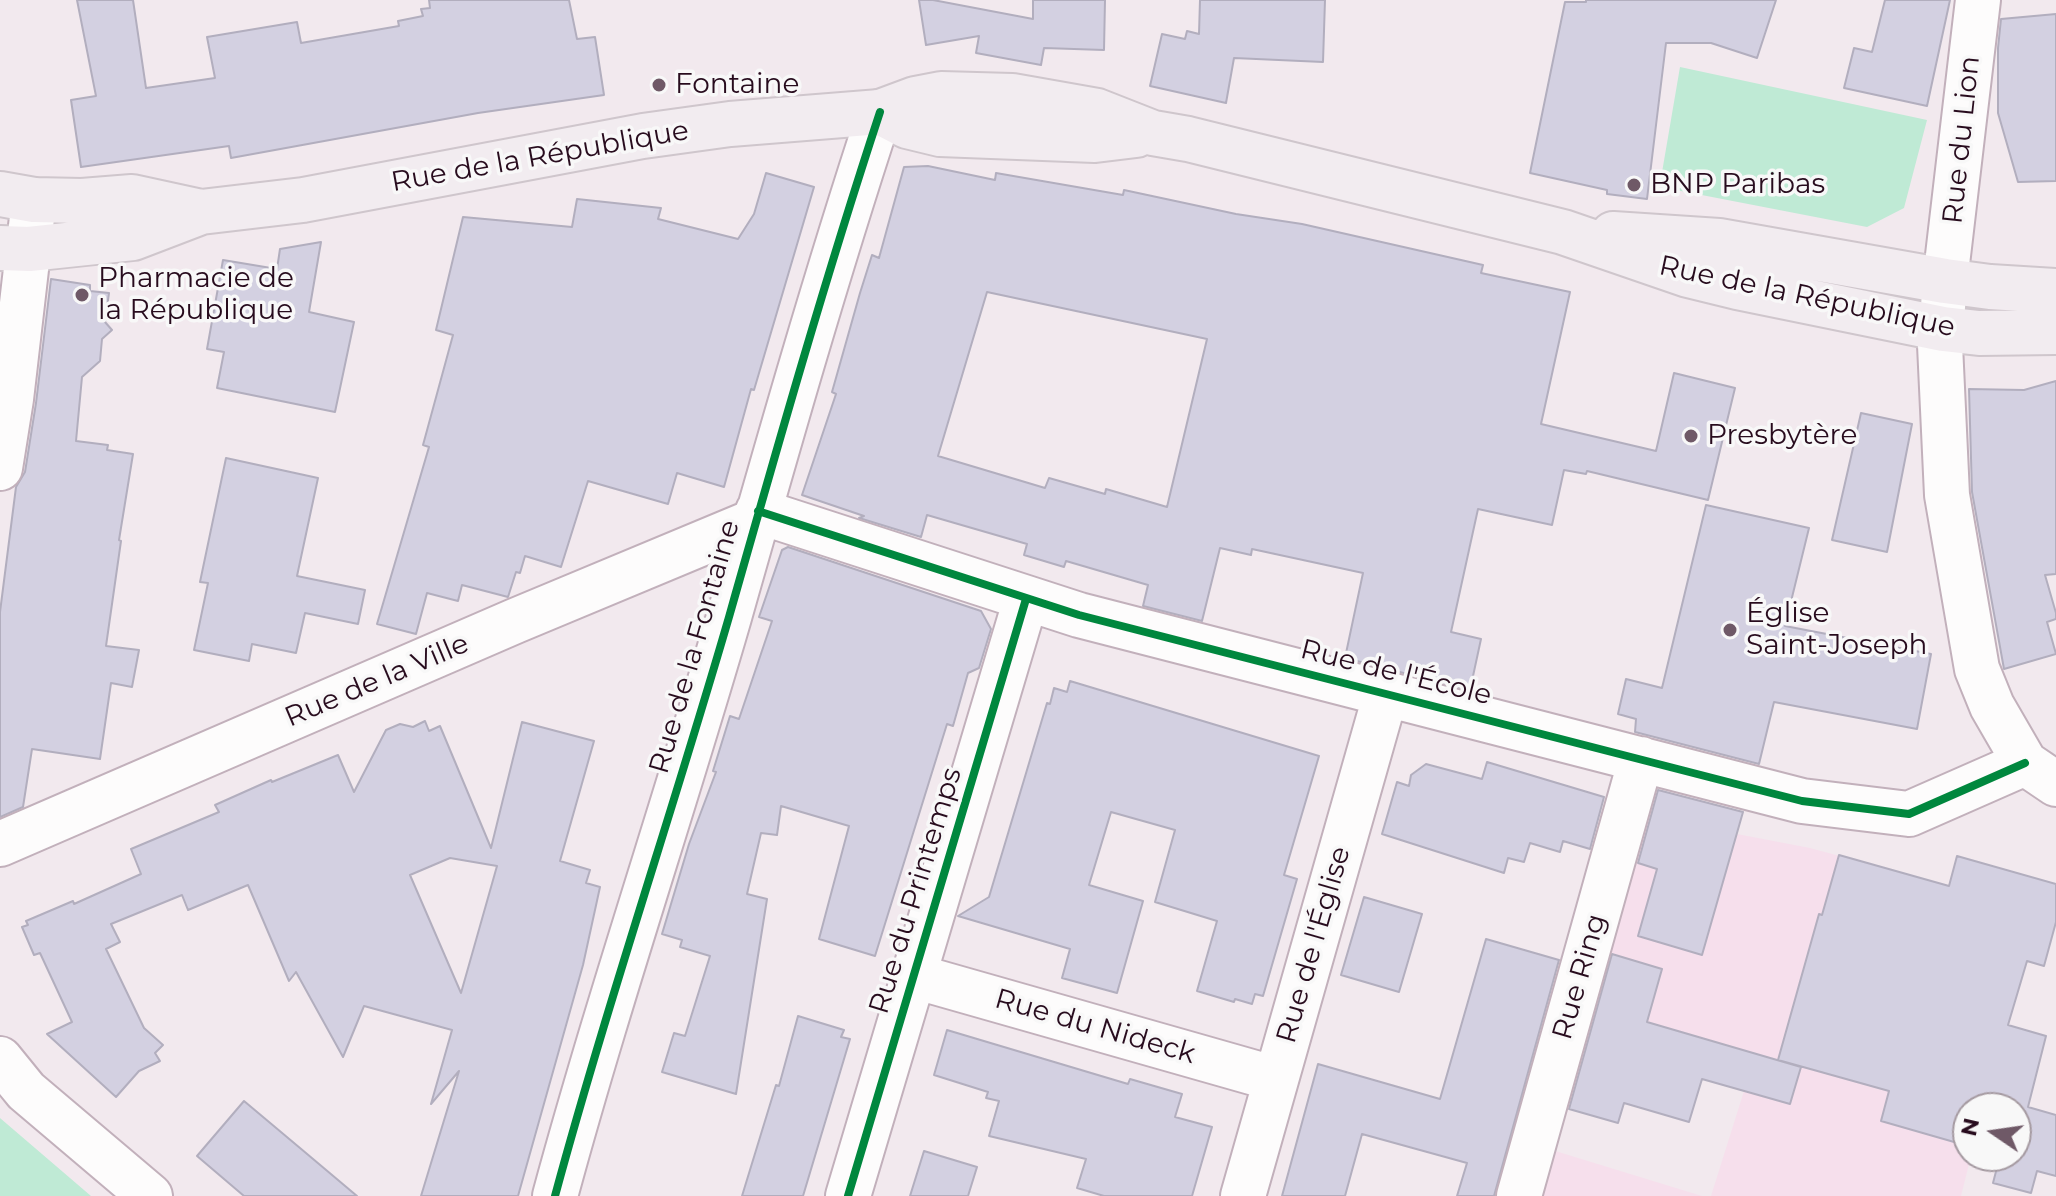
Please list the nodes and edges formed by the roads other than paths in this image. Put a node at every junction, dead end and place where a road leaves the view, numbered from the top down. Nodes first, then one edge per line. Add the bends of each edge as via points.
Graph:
1 (1978, 0) edge
2 (880, 112) junction
3 (17, 197) edge
4 (201, 212) junction
5 (1563, 232) junction
6 (14, 248) edge
7 (1945, 281) junction
8 (2056, 291) edge
9 (1943, 329) junction
10 (2056, 332) edge
11 (0, 468) edge
12 (756, 516) junction
13 (1026, 599) junction
14 (1386, 693) junction
15 (1641, 759) junction
16 (2041, 773) edge
17 (0, 844) edge
18 (914, 976) junction
19 (0, 1059) edge
20 (1276, 1079) junction
21 (150, 1196) edge
22 (555, 1196) edge
23 (848, 1196) edge
24 (1243, 1196) edge
25 (1519, 1196) edge

1 - 7 street, Rue du Lion
2 - 4 main road, Rue de la République via 657,134 303,200
2 - 5 main road, Rue de la République via 941,94 1012,96 1097,111 1153,133
2 - 12 street, Rue de la Fontaine
3 - 4 main road, Rue de la République via 132,197
3 - 6 street
4 - 6 main road, Rue de la République via 133,238
5 - 7 main road, Rue de la République via 1719,241
5 - 9 main road, Rue de la République via 1688,275
6 - 11 street
7 - 8 main road, Rue de la République
7 - 9 street, Rue du Lion
9 - 10 main road, Rue de la République
9 - 16 street, Rue du Lion via 1947,495 1977,669 1992,706
12 - 13 street, Rue de l'École
12 - 17 street, Rue de la Ville
12 - 22 street, Rue de la Fontaine
13 - 14 street, Rue de l'École
13 - 18 street, Rue du Printemps
14 - 15 street, Rue de l'École
14 - 20 street, Rue de l'Église
15 - 16 street, Rue de l'École via 1802,801 1909,814
15 - 25 street, Rue Ring
18 - 20 street, Rue du Nideck
18 - 23 street, Rue du Printemps
19 - 21 street via 26,1091
20 - 24 street, Rue de l'Église

